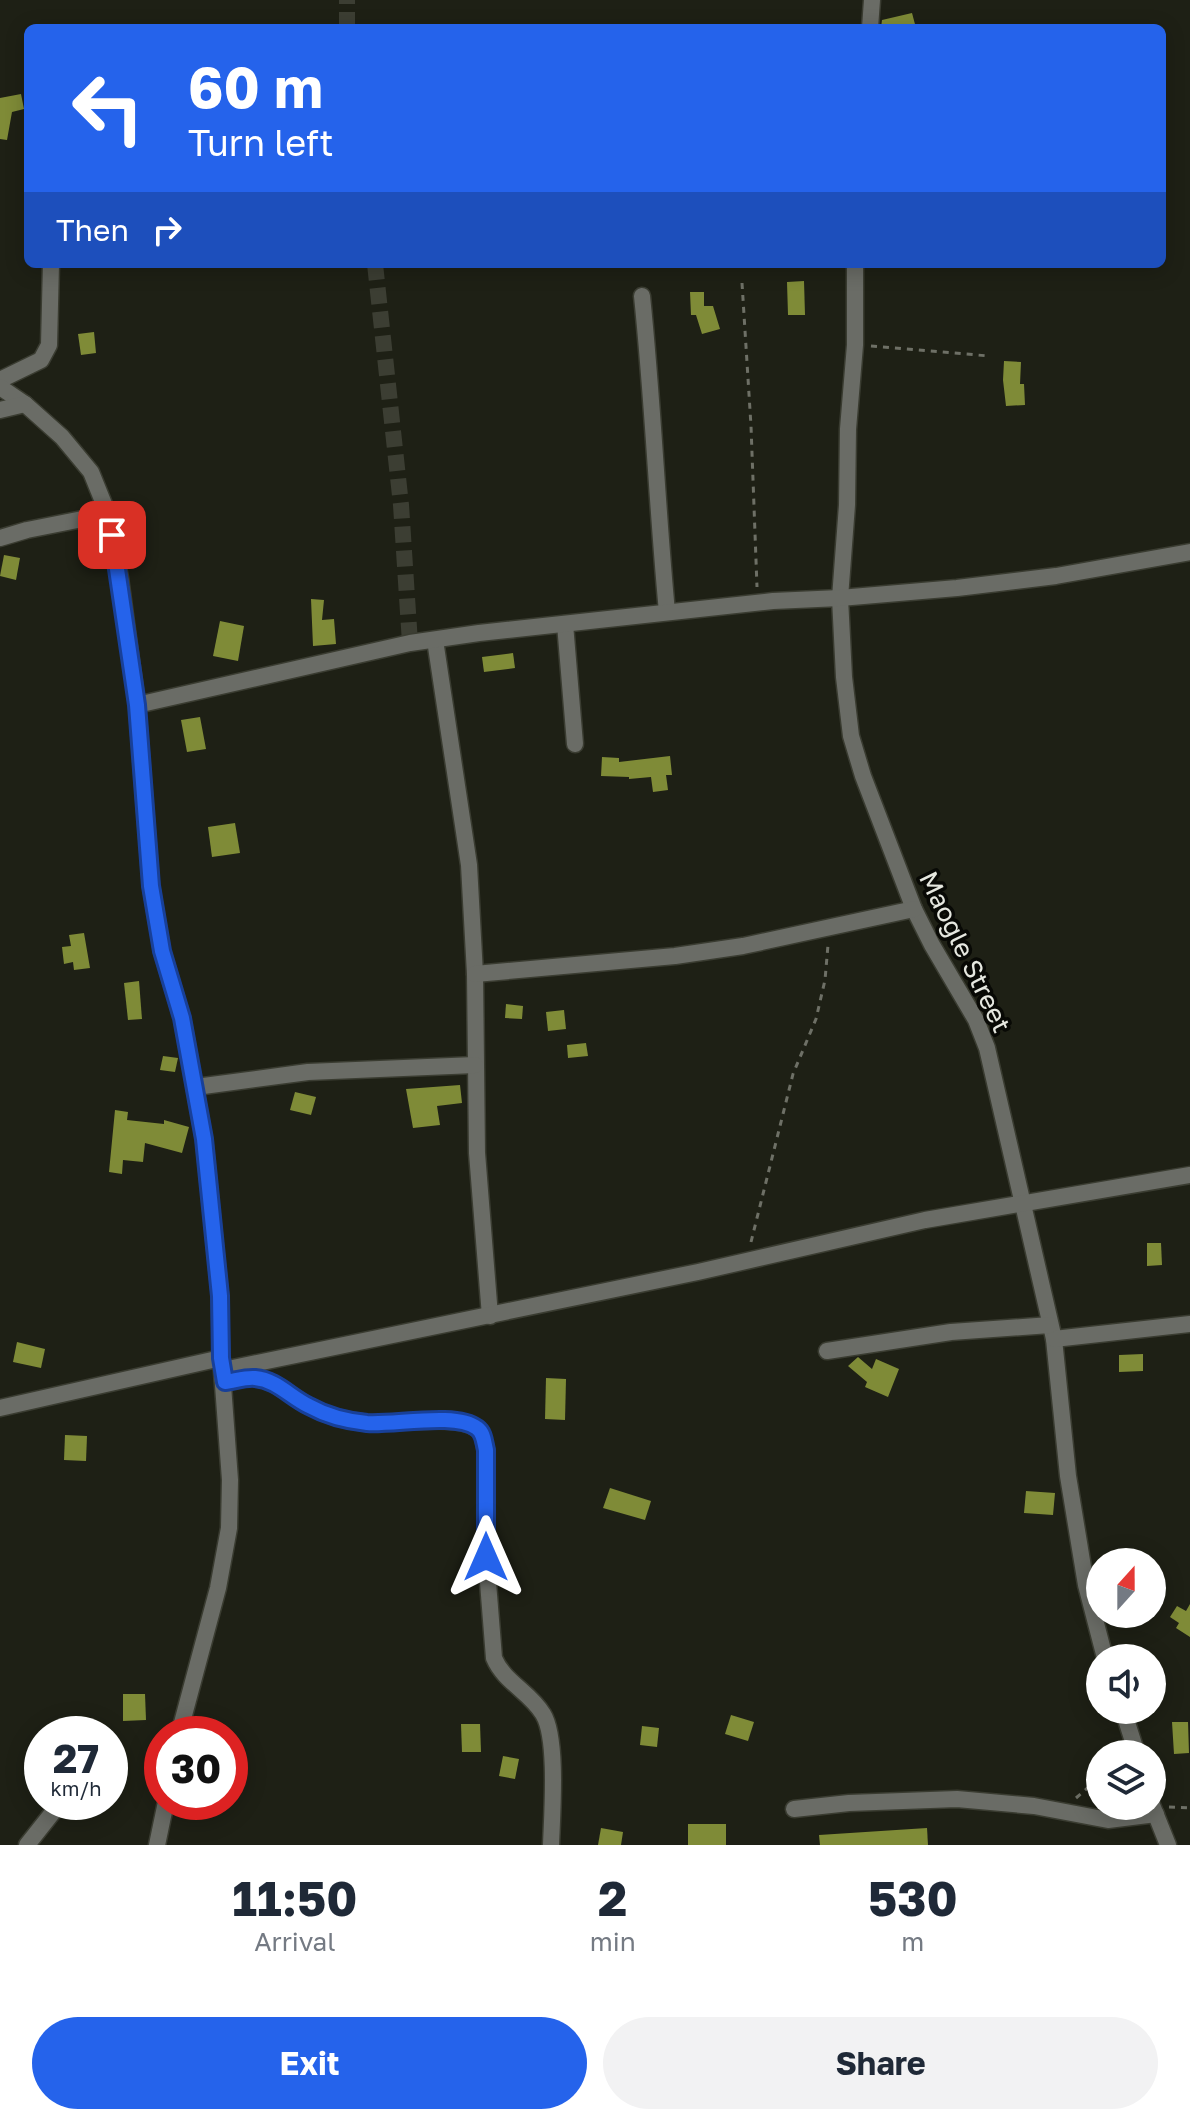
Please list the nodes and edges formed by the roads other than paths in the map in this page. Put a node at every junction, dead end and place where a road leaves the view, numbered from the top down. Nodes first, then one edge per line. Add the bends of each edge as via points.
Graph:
1 (872, 0) edge
2 (870, 24) edge
3 (51, 268) edge
4 (855, 268) edge
5 (642, 296) dead end
6 (0, 380) edge
7 (0, 387) edge
8 (25, 404) junction
9 (0, 410) edge
10 (108, 514) junction
11 (0, 538) edge
12 (1190, 552) edge
13 (840, 598) junction
14 (667, 612) junction
15 (565, 624) junction
16 (435, 640) junction
17 (137, 705) junction
18 (575, 744) dead end
19 (914, 909) junction
20 (475, 974) junction
21 (475, 1065) junction
22 (196, 1087) junction
23 (1190, 1175) edge
24 (1024, 1203) junction
25 (490, 1316) junction
26 (1190, 1324) edge
27 (1052, 1332) junction
28 (827, 1351) dead end
29 (223, 1370) junction
30 (0, 1408) edge
31 (1101, 1644) edge
32 (184, 1716) edge
33 (794, 1809) dead end
34 (1086, 1817) edge
35 (47, 1820) edge
36 (162, 1820) edge
37 (1159, 1820) edge
38 (27, 1845) edge
39 (157, 1845) edge
40 (551, 1845) edge
41 (1168, 1845) edge

1 - 2 street
3 - 6 street via 49,345 41,360
4 - 13 street, Maogle Street
5 - 14 street
7 - 8 street
8 - 9 street
8 - 10 street via 91,472
10 - 11 street
10 - 17 street
12 - 13 street via 1056,576
13 - 14 street
13 - 19 street, Maogle Street via 851,736
14 - 15 street
15 - 16 street
15 - 18 street
16 - 17 street
16 - 20 street via 469,865
17 - 22 street via 151,886
19 - 20 street via 743,946
19 - 24 street, Maogle Street via 987,1048
20 - 21 street
21 - 22 street via 308,1072
21 - 25 street via 477,1168
22 - 29 street via 220,1296
23 - 24 street
24 - 25 street
24 - 27 street, Maogle Street
25 - 29 street
26 - 27 street
27 - 28 street via 951,1332
27 - 31 street, Maogle Street via 1068,1476
29 - 30 street
29 - 32 street via 229,1528
29 - 40 street via 272,1382 329,1415 355,1421 461,1423 482,1434 494,1658 543,1714 550,1732
33 - 34 street via 957,1799
35 - 38 street
36 - 39 street
37 - 41 street

